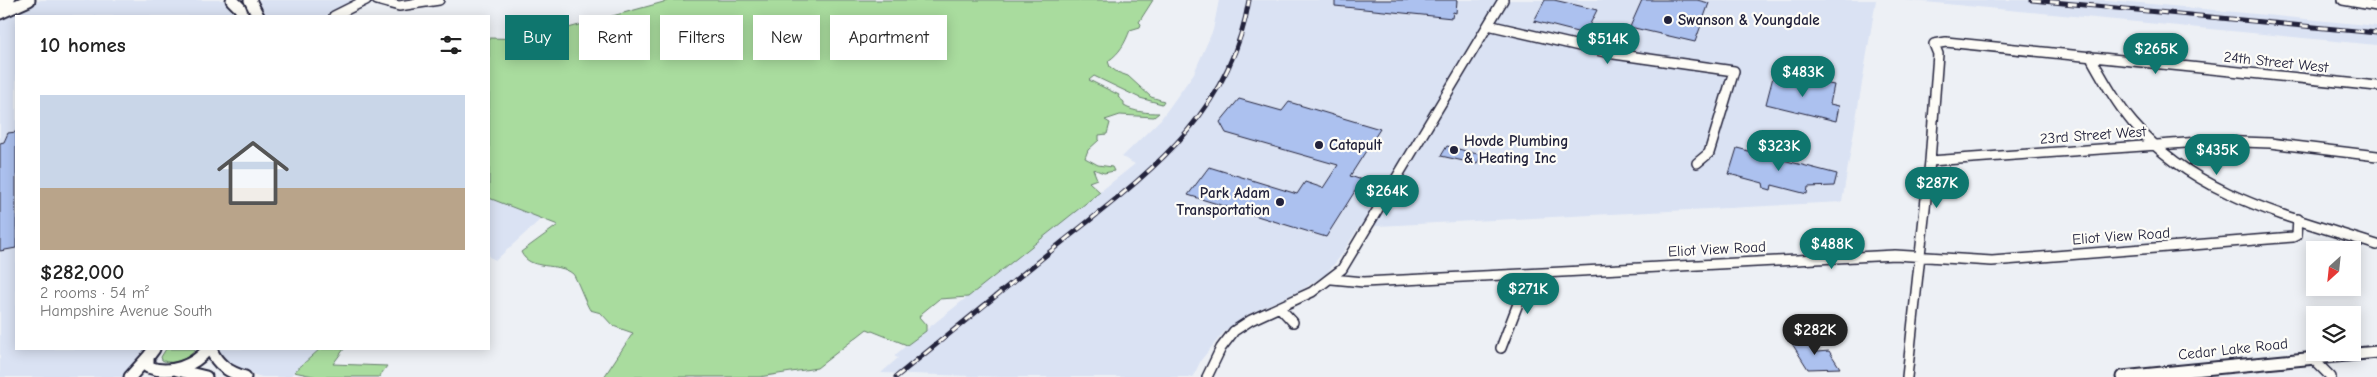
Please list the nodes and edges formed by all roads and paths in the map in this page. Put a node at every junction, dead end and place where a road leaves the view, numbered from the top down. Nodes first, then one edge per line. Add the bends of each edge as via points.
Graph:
1 (9, 0) edge
2 (29, 0) edge
3 (232, 0) edge
4 (250, 0) edge
5 (366, 0) edge
6 (377, 0) edge
7 (439, 0) edge
8 (1503, 0) edge
9 (2343, 0) edge
10 (0, 4) edge
11 (2377, 6) edge
12 (0, 13) edge
13 (243, 15) edge
14 (258, 15) edge
15 (336, 15) edge
16 (1488, 25) junction
17 (2090, 56) junction
18 (2377, 86) edge
19 (2156, 144) junction
20 (2377, 156) edge
21 (1930, 161) junction
22 (1697, 163) dead end
23 (2298, 219) junction
24 (2377, 245) edge
25 (1920, 255) junction
26 (1529, 275) junction
27 (1332, 278) junction
28 (1280, 308) junction
29 (1293, 322) dead end
30 (1501, 348) dead end
31 (209, 350) edge
32 (210, 350) edge
33 (2377, 352) edge
34 (151, 353) edge
35 (2361, 353) edge
36 (2306, 358) edge
37 (2315, 361) edge
38 (169, 373) edge
39 (130, 377) edge
40 (206, 377) edge
41 (245, 377) edge
42 (1207, 377) edge
43 (1907, 377) edge
44 (2122, 377) edge
45 (2330, 377) edge

1 - 10 street
2 - 12 street
3 - 13 street
4 - 14 street
5 - 15 street
6 - 7 street via 399,6
8 - 16 street
9 - 11 street
16 - 22 street via 1614,54 1734,71 1709,154
16 - 27 street via 1342,269
17 - 18 street, 24th Street West
17 - 19 street via 2124,112
17 - 21 street, 24th Street West via 1946,42 1934,44 1938,54
19 - 20 street, 23rd Street West via 2246,141
19 - 21 street, 23rd Street West
19 - 23 street via 2180,167 2222,192
21 - 25 street
23 - 24 street
23 - 25 street, Eliot View Road via 2299,229 2293,237 1992,261
25 - 26 street, Eliot View Road
25 - 43 street
26 - 27 street, Eliot View Road via 1364,282
26 - 30 street
27 - 28 street
28 - 29 street
28 - 42 street via 1233,332 1218,352
31 - 38 street via 194,362
32 - 41 street via 219,365
33 - 35 street, Cedar Lake Road
34 - 38 street via 146,364 150,369
34 - 39 street
36 - 44 street, Cedar Lake Road
37 - 45 street
38 - 40 street

